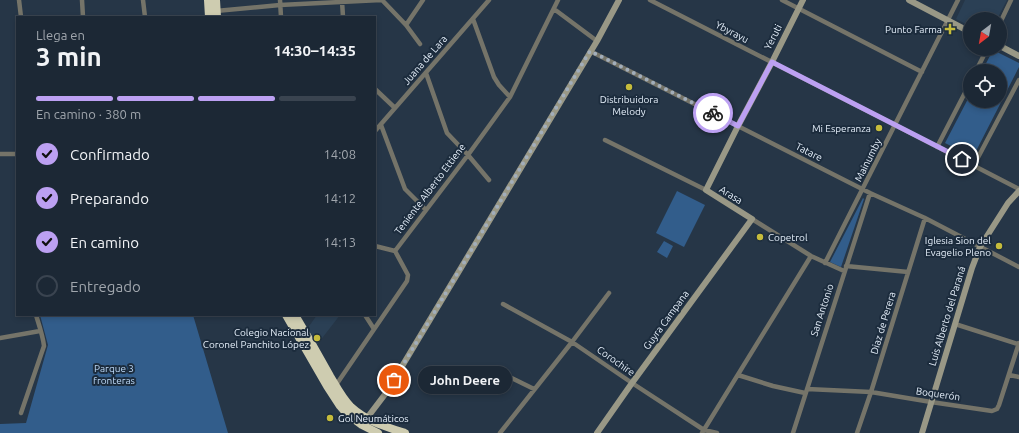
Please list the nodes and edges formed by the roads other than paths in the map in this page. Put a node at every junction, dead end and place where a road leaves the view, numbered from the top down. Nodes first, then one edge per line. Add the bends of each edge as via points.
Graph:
1 (19, 0) edge
2 (82, 0) edge
3 (143, 0) edge
4 (208, 0) edge
5 (216, 0) edge
6 (383, 0) edge
7 (423, 0) edge
8 (489, 0) edge
9 (558, 0) edge
10 (619, 0) edge
11 (650, 0) edge
12 (782, 0) edge
13 (803, 0) edge
14 (909, 0) edge
15 (958, 0) edge
16 (1011, 0) edge
17 (342, 1) edge
18 (280, 3) edge
19 (554, 8) junction
20 (799, 9) junction
21 (1005, 12) edge
22 (213, 14) edge
23 (21, 16) edge
24 (84, 16) edge
25 (145, 16) edge
26 (281, 16) edge
27 (343, 16) edge
28 (473, 19) junction
29 (948, 21) junction
30 (406, 25) junction
31 (963, 28) edge
32 (597, 41) junction
33 (420, 44) dead end
34 (1007, 50) edge
35 (590, 51) junction
36 (1019, 56) edge
37 (772, 62) junction
38 (426, 72) junction
39 (922, 72) junction
40 (1019, 80) edge
41 (376, 90) edge
42 (510, 97) junction
43 (963, 97) edge
44 (395, 108) junction
45 (895, 124) junction
46 (380, 125) junction
47 (738, 126) junction
48 (376, 130) edge
49 (605, 140) dead end
50 (937, 147) junction
51 (0, 154) edge
52 (16, 154) edge
53 (468, 155) junction
54 (974, 166) junction
55 (489, 180) dead end
56 (863, 189) junction
57 (706, 190) junction
58 (1019, 190) edge
59 (870, 193) junction
60 (426, 210) junction
61 (925, 218) junction
62 (752, 219) junction
63 (376, 246) edge
64 (980, 247) junction
65 (395, 251) junction
66 (811, 256) junction
67 (826, 263) junction
68 (846, 266) junction
69 (1019, 267) edge
70 (844, 271) junction
71 (908, 272) junction
72 (610, 293) dead end
73 (503, 304) dead end
74 (36, 316) edge
75 (287, 316) edge
76 (296, 316) edge
77 (366, 316) edge
78 (955, 324) junction
79 (374, 329) junction
80 (40, 331) junction
81 (0, 338) edge
82 (572, 342) junction
83 (1019, 344) edge
84 (491, 368) dead end
85 (738, 375) junction
86 (1009, 375) junction
87 (1019, 377) edge
88 (632, 383) junction
89 (336, 385) junction
90 (534, 390) junction
91 (806, 391) junction
92 (871, 392) junction
93 (931, 402) junction
94 (21, 413) dead end
95 (367, 418) junction
96 (703, 431) edge
97 (378, 433) edge
98 (406, 433) edge
99 (500, 433) edge
100 (597, 433) edge
101 (717, 433) edge
102 (793, 433) edge
103 (857, 433) edge
104 (922, 433) edge

1 - 23 street
2 - 24 street
3 - 25 street
4 - 22 highway
5 - 22 highway
6 - 17 street
6 - 30 street
7 - 30 street
8 - 28 street, Juana de Lara
9 - 19 street, Teniente Alberto Ettiene
10 - 32 main road
11 - 37 street, Ybyrayu
12 - 20 street
13 - 20 main road, Yeruti
14 - 29 main road
15 - 29 street, Mainumby
16 - 21 street
17 - 18 street
17 - 27 street
18 - 22 street
18 - 26 street
19 - 32 street
19 - 42 street, Teniente Alberto Ettiene
20 - 37 main road, Yeruti
20 - 39 street
28 - 38 street, Juana de Lara
28 - 42 street via 494,77
29 - 31 main road
29 - 39 street, Mainumby
30 - 33 street
32 - 35 main road
34 - 36 main road
35 - 47 street, Tatare
35 - 95 main road via 386,393
37 - 45 street, Ybyrayu
37 - 47 main road, Yeruti
38 - 44 street, Juana de Lara
38 - 53 street via 447,133
39 - 45 street, Mainumby
40 - 54 street
41 - 44 street
42 - 53 street, Teniente Alberto Ettiene
43 - 50 street
44 - 46 street, Juana de Lara
45 - 50 street, Ybyrayu
45 - 56 street, Mainumby
46 - 48 street, Juana de Lara
46 - 60 street via 405,189
47 - 56 street, Tatare
47 - 57 main road, Yeruti
49 - 57 street, Arasa
50 - 54 street, Ybyrayu
51 - 52 street
53 - 55 street
53 - 60 street, Teniente Alberto Ettiene
54 - 58 street, Ybyrayu
56 - 59 street, Tatare
56 - 67 street, Mainumby
57 - 62 main road, Arasa
58 - 64 main road, Luis Alberto del Paraná
59 - 61 street, Tatare
59 - 68 street, San Antonio
60 - 65 street, Teniente Alberto Ettiene
61 - 64 street, Tatare
61 - 71 street, Diaz de Perera
62 - 66 street, Arasa
62 - 88 main road, Guyra Campana
63 - 65 street
64 - 69 street, Tatare
64 - 78 main road, Luis Alberto del Paraná
65 - 79 street via 408,278
66 - 67 street, Arasa
66 - 85 street
67 - 70 street, Arasa
68 - 70 street, San Antonio
68 - 71 street
70 - 91 street, San Antonio
71 - 92 street, Diaz de Perera
72 - 82 street
73 - 82 street, Corochire
74 - 80 street
75 - 97 highway via 340,406 362,425
76 - 89 highway
77 - 79 street
78 - 83 street
78 - 93 main road, Luis Alberto del Paraná
79 - 89 street
80 - 81 street
80 - 94 street via 44,346
82 - 88 street, Corochire
82 - 90 street
83 - 86 street, Boquerón
84 - 90 street
85 - 91 street, Boquerón via 773,386
85 - 96 street
86 - 87 street
86 - 93 street, Boquerón via 997,409 992,411
88 - 96 street, Corochire
88 - 100 main road, Guyra Campana
89 - 95 highway via 350,406
90 - 99 street
91 - 92 street, Boquerón
91 - 102 street, San Antonio
92 - 93 street, Boquerón
92 - 103 street, Diaz de Perera
93 - 104 main road, Luis Alberto del Paraná
95 - 98 highway
96 - 101 street, Corochire

